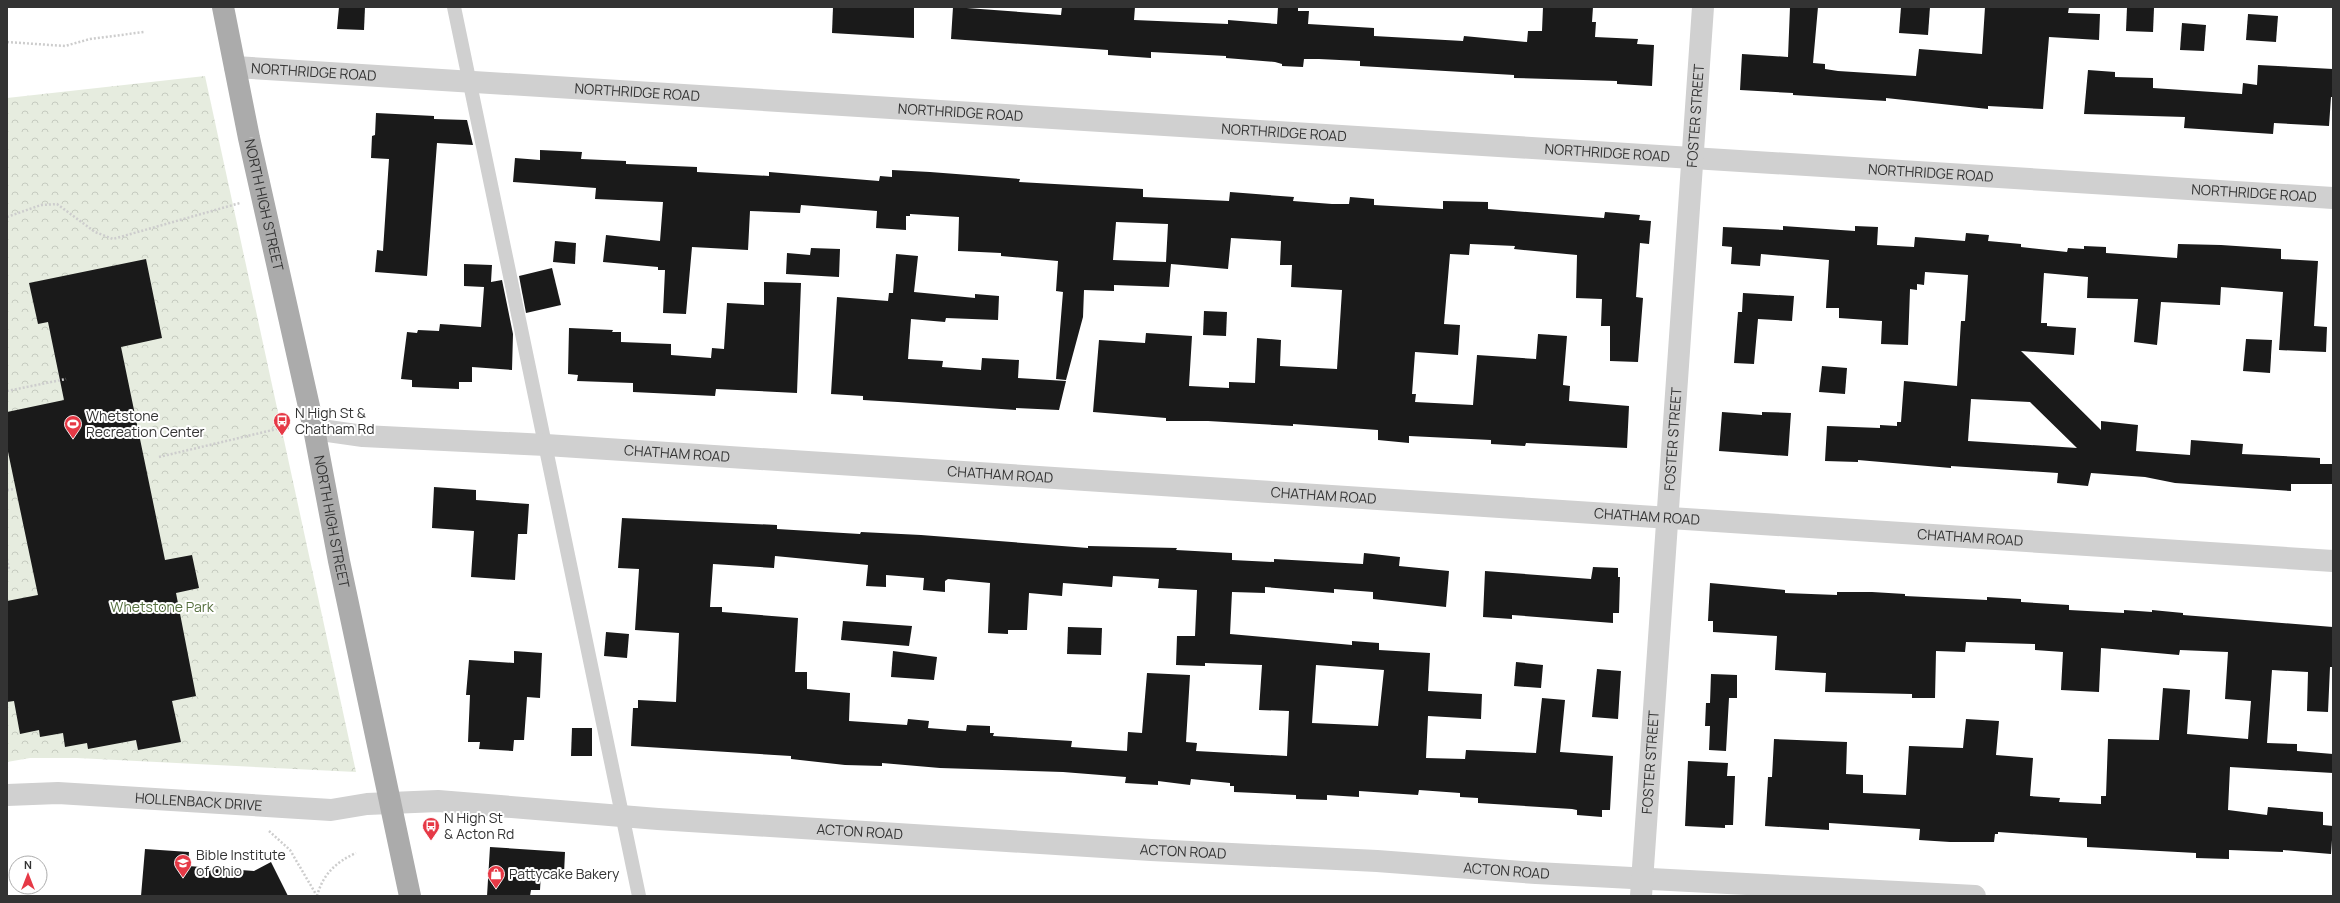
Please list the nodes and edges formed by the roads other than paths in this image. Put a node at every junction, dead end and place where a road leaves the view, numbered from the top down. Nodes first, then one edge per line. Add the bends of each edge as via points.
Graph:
1 (223, 7) edge
2 (454, 7) edge
3 (1703, 7) edge
4 (235, 67) junction
5 (470, 82) junction
6 (1693, 158) junction
7 (2333, 198) edge
8 (314, 429) junction
9 (546, 445) junction
10 (1668, 518) junction
11 (2333, 561) edge
12 (7, 795) edge
13 (391, 803) junction
14 (622, 817) junction
15 (1642, 887) edge
16 (410, 896) edge
17 (639, 896) edge
18 (1975, 896) edge

1 - 4 main road, NORTH HIGH STREET
2 - 5 lane
3 - 6 street, FOSTER STREET
4 - 5 street, NORTHRIDGE ROAD
4 - 8 main road, NORTH HIGH STREET
5 - 6 street, NORTHRIDGE ROAD
5 - 9 lane
6 - 7 street, NORTHRIDGE ROAD
6 - 10 street, FOSTER STREET
8 - 9 street, CHATHAM ROAD via 363,436
8 - 13 main road, NORTH HIGH STREET via 339,561
9 - 10 street, CHATHAM ROAD
9 - 14 lane
10 - 11 street, CHATHAM ROAD
10 - 15 street, FOSTER STREET
12 - 13 street, HOLLENBACK DRIVE via 58,793 331,810
13 - 14 street, ACTON ROAD via 438,801 566,810
13 - 16 main road, NORTH HIGH STREET
14 - 15 street, ACTON ROAD
14 - 17 lane
15 - 18 street, ACTON ROAD

